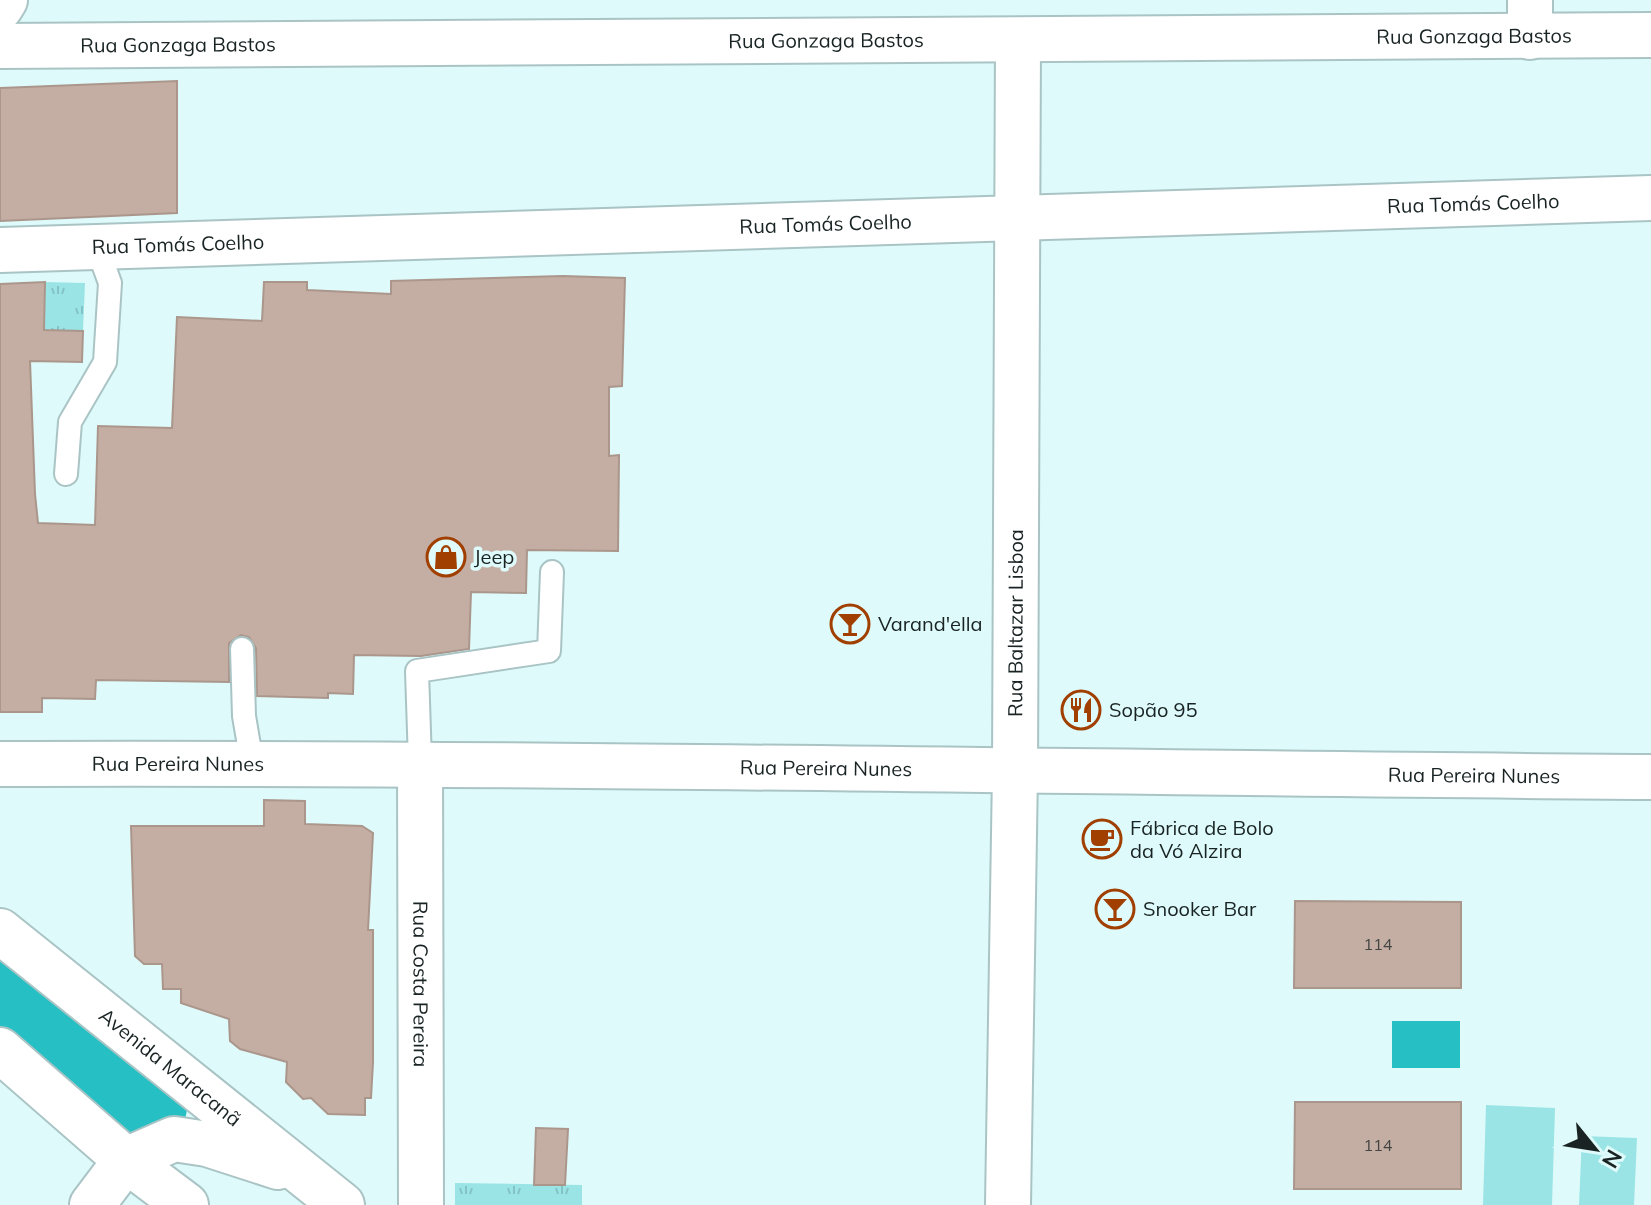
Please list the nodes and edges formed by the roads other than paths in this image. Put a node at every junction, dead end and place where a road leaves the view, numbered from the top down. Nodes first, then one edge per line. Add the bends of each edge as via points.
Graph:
1 (5, 0) edge
2 (0, 8) edge
3 (1530, 18) edge
4 (1651, 35) edge
5 (1018, 41) junction
6 (0, 46) edge
7 (1651, 198) edge
8 (1019, 217) junction
9 (0, 250) edge
10 (98, 250) junction
11 (66, 474) dead end
12 (552, 572) dead end
13 (242, 649) dead end
14 (420, 762) junction
15 (252, 763) junction
16 (0, 764) edge
17 (1015, 772) junction
18 (1651, 777) edge
19 (0, 931) edge
20 (0, 1050) edge
21 (126, 1160) junction
22 (303, 1175) junction
23 (92, 1205) edge
24 (186, 1205) edge
25 (342, 1205) edge
26 (421, 1205) edge
27 (1008, 1205) edge

1 - 2 street
3 - 4 street, Rua Gonzaga Bastos
3 - 5 street, Rua Gonzaga Bastos
5 - 6 street, Rua Gonzaga Bastos
5 - 8 street, Rua Baltazar Lisboa
7 - 8 street, Rua Tomás Coelho
8 - 10 street, Rua Tomás Coelho
8 - 17 street, Rua Baltazar Lisboa
9 - 10 street, Rua Tomás Coelho
10 - 11 lane via 110,283 105,362 70,422
12 - 14 lane via 549,651 417,671
13 - 15 lane
14 - 15 street, Rua Pereira Nunes
14 - 17 street, Rua Pereira Nunes
14 - 26 street, Rua Costa Pereira
15 - 16 street, Rua Pereira Nunes
17 - 18 street, Rua Pereira Nunes
17 - 27 street, Rua Baltazar Lisboa
19 - 22 street, Avenida Maracanã
20 - 21 street
21 - 22 street via 174,1139 207,1144
21 - 23 street
21 - 24 street
22 - 25 street, Avenida Maracanã

